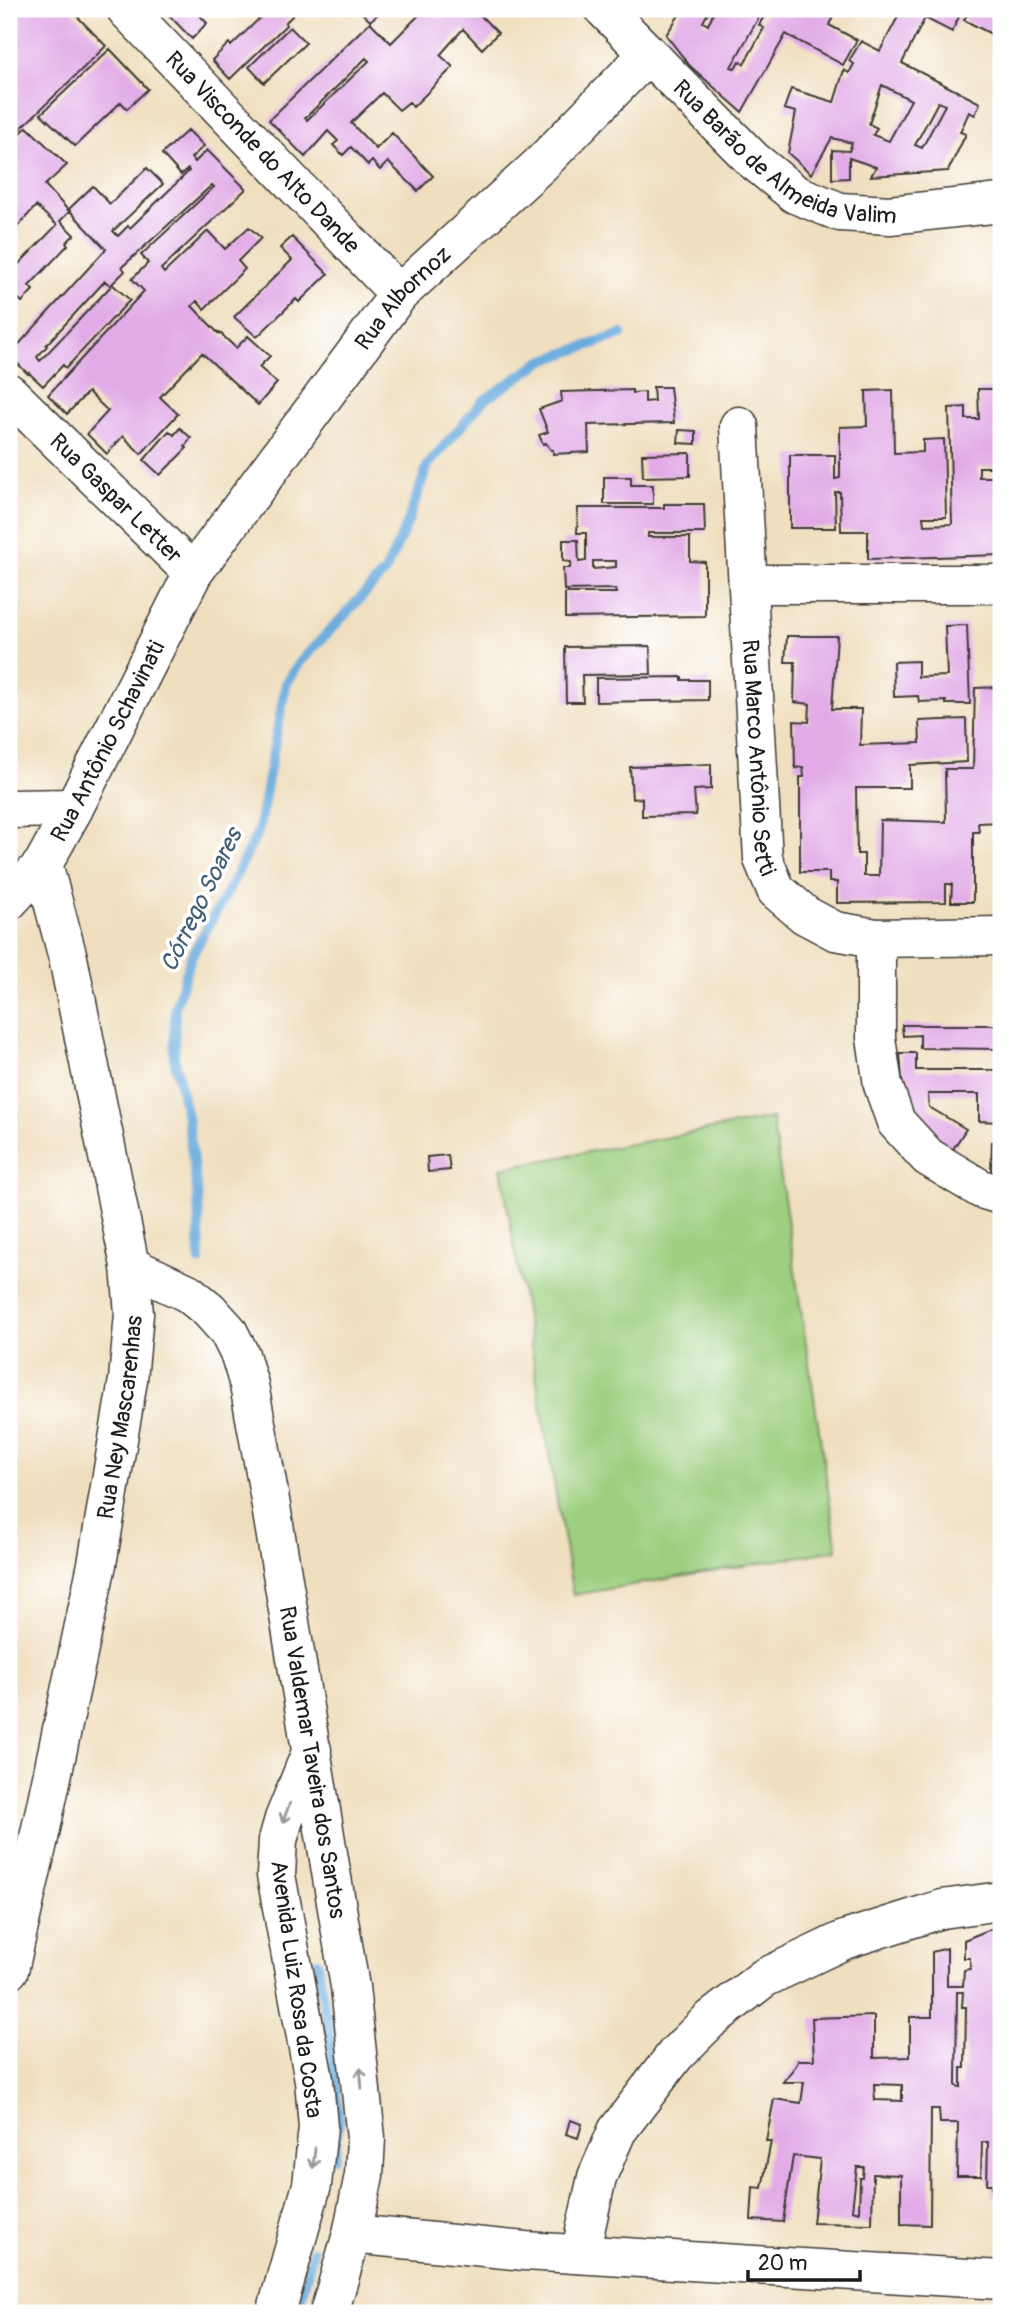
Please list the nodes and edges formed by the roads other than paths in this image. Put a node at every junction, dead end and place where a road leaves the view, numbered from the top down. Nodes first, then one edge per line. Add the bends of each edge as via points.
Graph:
1 (126, 9) edge
2 (628, 25) edge
3 (1001, 203) edge
4 (399, 294) junction
5 (9, 393) edge
6 (739, 426) dead end
7 (193, 573) junction
8 (1001, 583) edge
9 (748, 584) junction
10 (74, 808) junction
11 (9, 809) edge
12 (43, 864) junction
13 (9, 901) edge
14 (1001, 936) edge
15 (876, 938) junction
16 (1001, 1195) edge
17 (130, 1266) junction
18 (312, 1750) junction
19 (1001, 1901) edge
20 (9, 1970) edge
21 (352, 2234) junction
22 (580, 2255) junction
23 (1001, 2280) edge
24 (276, 2313) edge
25 (329, 2313) edge

1 - 4 street, Rua Visconde do Alto Dande
2 - 3 street, Rua Barão de Almeida Valim via 753,160 795,194 840,212 890,215
2 - 4 street, Rua Albornoz via 541,164
4 - 7 street, Rua Albornoz
5 - 7 street, Rua Gaspar Letter
6 - 9 street, Rua Marco Antônio Setti
7 - 10 street, Rua Antônio Schavinati
8 - 9 street
9 - 15 street, Rua Marco Antônio Setti via 763,859 776,890 805,915 835,931
10 - 11 street
10 - 12 street, Rua Antônio Schavinati
12 - 13 street, Rua Antônio Schavinati
12 - 17 street, Rua Ney Mascarenhas via 68,958
14 - 15 street, Rua Marco Antônio Setti
15 - 16 street via 877,1038 883,1085 896,1122 928,1157 981,1189
17 - 18 street, Rua Valdemar Taveira dos Santos via 188,1293 228,1331 240,1355 268,1488
17 - 20 street, Rua Ney Mascarenhas via 134,1314 128,1380 100,1550
21 -> 18 street, Rua Valdemar Taveira dos Santos via 366,2138 350,1987
18 -> 24 street, Avenida Luiz Rosa da Costa via 284,1819 276,1875 314,2080 318,2127 312,2185
19 - 22 street via 942,1909 844,1940 764,1978 710,2020 676,2054 617,2130 597,2177
21 - 22 street
21 - 25 street, Rua Valdemar Taveira dos Santos
22 - 23 street

